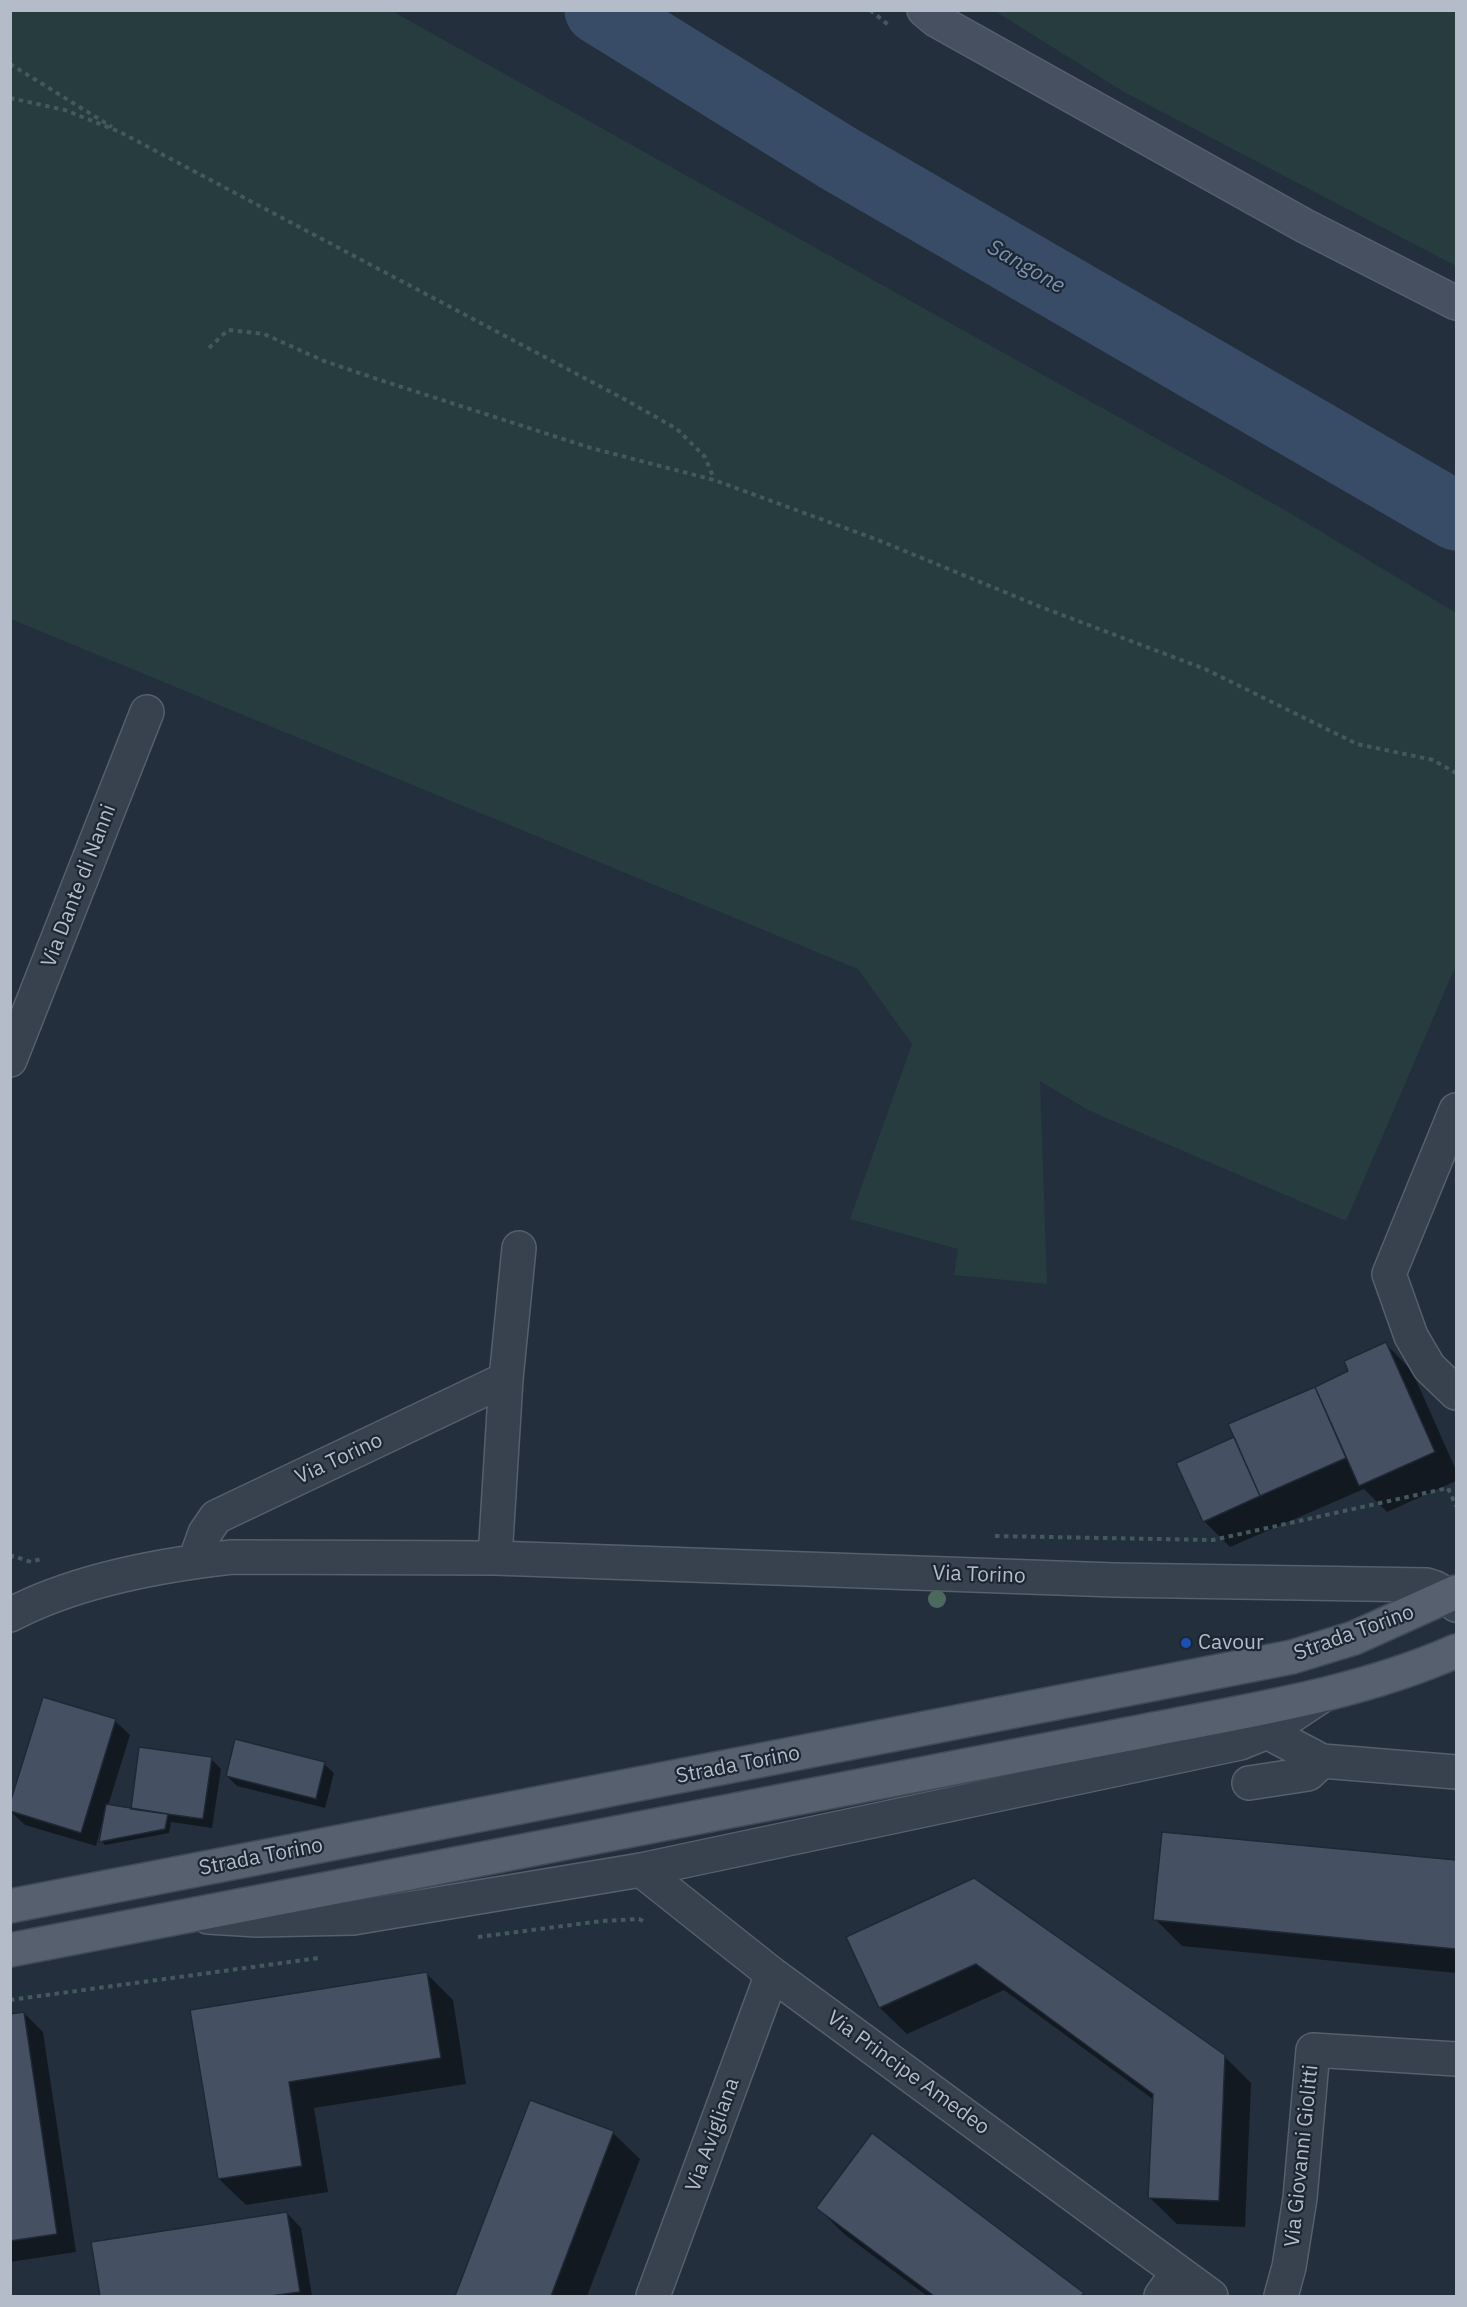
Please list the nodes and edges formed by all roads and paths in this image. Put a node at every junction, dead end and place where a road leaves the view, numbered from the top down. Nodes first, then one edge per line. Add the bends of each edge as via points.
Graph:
1 (924, 10) edge
2 (10, 64) edge
3 (10, 98) edge
4 (120, 132) junction
5 (1456, 303) edge
6 (209, 348) dead end
7 (714, 480) junction
8 (147, 712) dead end
9 (1456, 774) edge
10 (10, 1060) edge
11 (1456, 1110) edge
12 (519, 1248) dead end
13 (506, 1379) junction
14 (1456, 1393) edge
15 (495, 1558) junction
16 (195, 1561) junction
17 (1454, 1598) edge
18 (13, 1611) edge
19 (1456, 1651) edge
20 (1329, 1692) junction
21 (1267, 1732) junction
22 (1322, 1761) junction
23 (1456, 1772) edge
24 (1249, 1783) dead end
25 (641, 1870) junction
26 (10, 1906) edge
27 (185, 1916) junction
28 (647, 1923) dead end
29 (473, 1938) dead end
30 (10, 1950) edge
31 (321, 1958) dead end
32 (772, 1974) junction
33 (10, 2000) edge
34 (1456, 2058) edge
35 (1170, 2284) edge
36 (653, 2296) edge
37 (1211, 2296) edge
38 (1281, 2296) edge

1 - 5 street via 1305,226
2 - 4 path
3 - 4 path via 65,110
4 - 7 path via 677,429 705,457
6 - 7 path via 228,330 264,334 380,380 591,448
7 - 9 path via 1205,669 1357,744 1433,760
8 - 10 street, Via Dante di Nanni
11 - 14 street via 1389,1274 1411,1336 1429,1366
12 - 13 street
13 - 15 street
13 - 16 street, Via Torino via 216,1517 205,1533
15 - 16 street, Via Torino via 232,1557
15 - 17 street, Via Torino via 1427,1586
16 - 18 street, Via Torino via 125,1575
17 - 26 main road, Strada Torino via 1353,1638 1292,1657
19 - 20 main road, Strada Torino via 1388,1677
20 - 21 street, Strada Torino
20 - 27 main road, Strada Torino
21 - 22 street
21 - 25 street, Strada Torino via 1240,1743
22 - 23 street
22 - 24 street via 1308,1774
25 - 27 street, Strada Torino via 353,1918 257,1920
25 - 32 street, Via Principe Amedeo
27 - 30 main road, Strada Torino
28 - 29 path via 639,1919 602,1921
31 - 33 path
32 - 35 street, Via Principe Amedeo
32 - 36 street, Via Avigliana
34 - 38 street, Via Giovanni Giolitti via 1313,2050 1300,2199
35 - 37 street, Via Principe Amedeo

